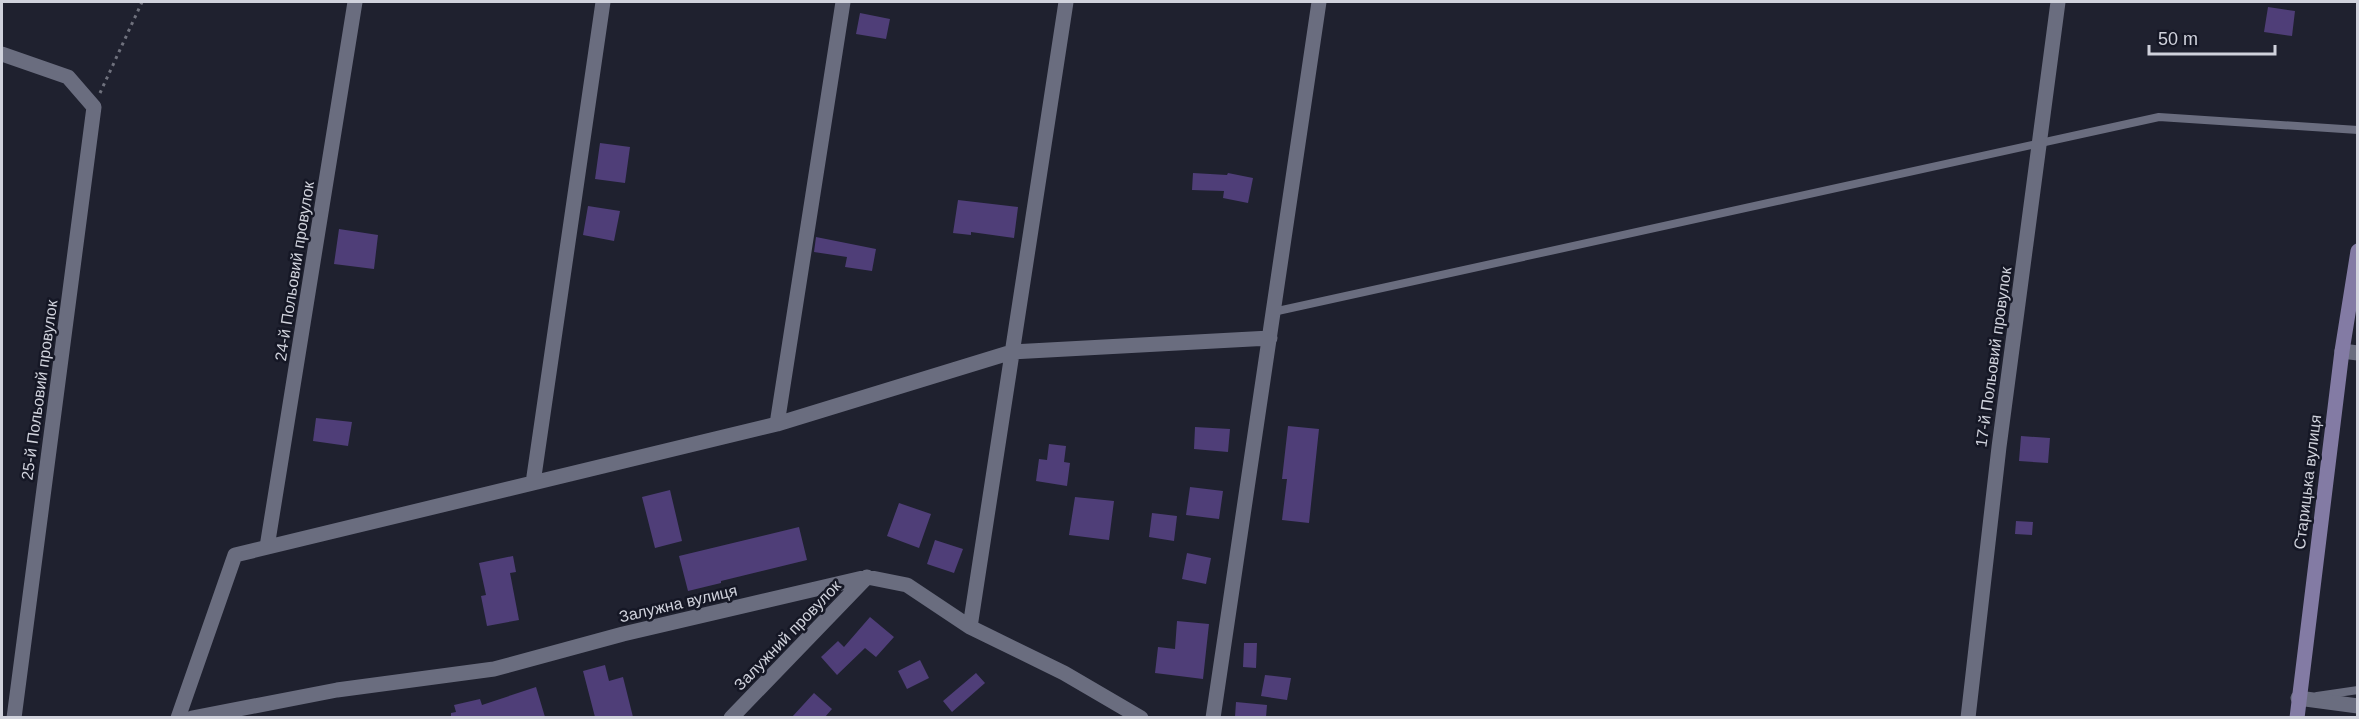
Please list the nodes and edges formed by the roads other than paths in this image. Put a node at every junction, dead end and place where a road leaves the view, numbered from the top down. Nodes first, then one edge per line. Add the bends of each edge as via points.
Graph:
1 (355, 2) edge
2 (603, 2) edge
3 (843, 2) edge
4 (1066, 2) edge
5 (1319, 2) edge
6 (2058, 2) edge
7 (2, 54) edge
8 (2358, 130) edge
9 (2039, 143) junction
10 (2358, 251) edge
11 (1273, 312) junction
12 (1270, 338) junction
13 (2342, 351) junction
14 (1012, 352) junction
15 (2358, 353) edge
16 (777, 424) junction
17 (533, 483) junction
18 (267, 547) junction
19 (867, 578) junction
20 (969, 627) junction
21 (2358, 690) edge
22 (2298, 698) junction
23 (2358, 706) edge
24 (14, 717) edge
25 (178, 717) edge
26 (192, 717) edge
27 (732, 717) edge
28 (1141, 717) edge
29 (1213, 717) edge
30 (1968, 717) edge
31 (2297, 717) edge

1 - 18 street, 24-й Польовий провулок
2 - 17 street
3 - 16 street
4 - 14 street
5 - 11 street
6 - 9 street, 17-й Польовий провулок
7 - 24 street, 25-й Польовий провулок via 68,76 94,107
8 - 9 lane via 2159,117
9 - 11 lane
9 - 30 street, 17-й Польовий провулок
10 - 13 main road, Старицька вулиця
11 - 12 street
12 - 14 street
12 - 29 street
13 - 15 street
13 - 22 main road, Старицька вулиця
14 - 16 street
14 - 20 street
16 - 17 street
17 - 18 street
18 - 25 street via 235,555
19 - 20 street, Залужна вулиця via 907,585
19 - 26 street, Залужна вулиця via 622,634 494,669 337,690
19 - 27 street, Залужний провулок
20 - 28 street, Залужна вулиця via 1064,673
21 - 22 lane
22 - 23 street
22 - 31 main road, Старицька вулиця

